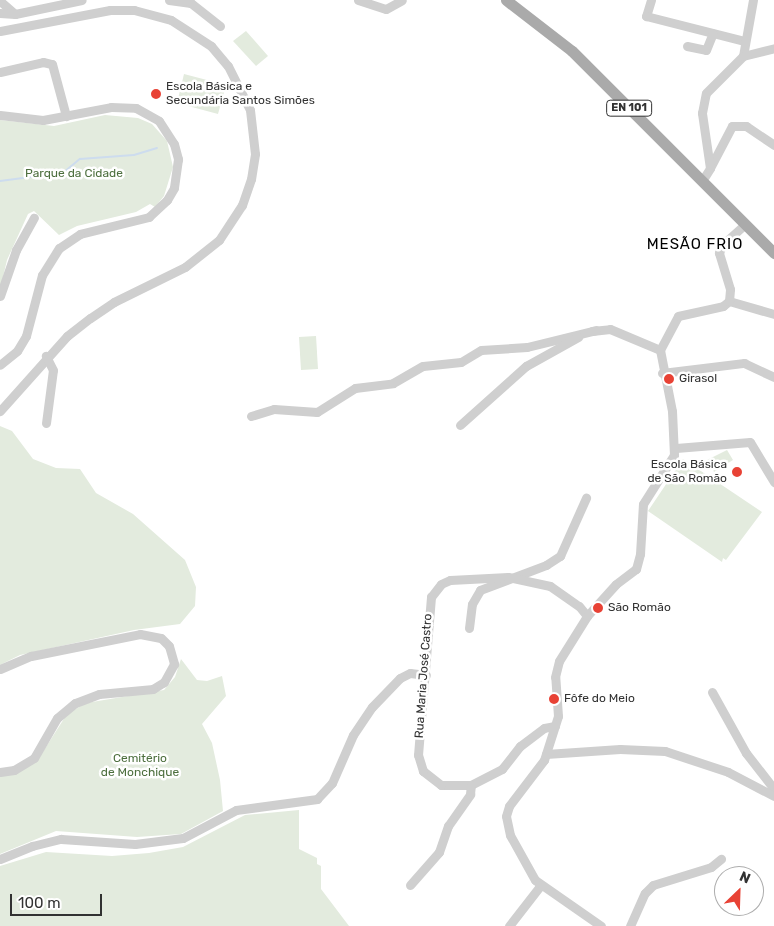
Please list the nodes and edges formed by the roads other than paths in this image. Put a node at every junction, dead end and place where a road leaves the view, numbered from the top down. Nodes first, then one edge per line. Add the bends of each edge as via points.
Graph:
1 (82, 0) edge
2 (169, 0) edge
3 (358, 0) edge
4 (402, 0) edge
5 (506, 0) edge
6 (650, 0) edge
7 (753, 0) edge
8 (0, 1) edge
9 (71, 1) edge
10 (189, 1) edge
11 (0, 13) edge
12 (14, 14) junction
13 (220, 26) dead end
14 (0, 31) edge
15 (713, 33) junction
16 (744, 41) junction
17 (687, 46) dead end
18 (774, 48) edge
19 (743, 56) junction
20 (0, 72) edge
21 (0, 114) edge
22 (66, 116) junction
23 (774, 145) edge
24 (710, 168) junction
25 (702, 181) junction
26 (34, 218) dead end
27 (745, 224) junction
28 (774, 254) edge
29 (0, 296) edge
30 (729, 301) junction
31 (774, 314) edge
32 (596, 330) junction
33 (660, 350) junction
34 (47, 357) junction
35 (0, 365) edge
36 (662, 373) junction
37 (774, 377) edge
38 (0, 402) edge
39 (0, 411) edge
40 (251, 416) dead end
41 (46, 423) dead end
42 (460, 425) dead end
43 (676, 448) junction
44 (774, 482) edge
45 (586, 498) dead end
46 (508, 577) junction
47 (587, 616) junction
48 (469, 628) dead end
49 (0, 669) edge
50 (426, 675) junction
51 (712, 692) dead end
52 (555, 726) junction
53 (546, 754) junction
54 (0, 772) edge
55 (471, 785) junction
56 (774, 789) edge
57 (774, 796) edge
58 (0, 859) edge
59 (721, 859) dead end
60 (410, 885) dead end
61 (540, 886) junction
62 (509, 926) edge
63 (600, 926) edge
64 (630, 926) edge

1 - 9 street
2 - 10 street
3 - 4 street via 386,9
5 - 25 main road, EN 101 via 572,51
6 - 15 street via 646,16
7 - 16 street
8 - 12 street
9 - 12 street
10 - 13 street
11 - 12 street
14 - 34 street via 110,10 134,10 171,20 211,46 228,66 241,87 254,129 251,179 242,205 219,240 185,267 114,302 67,336
15 - 16 street
15 - 17 street via 706,50
16 - 19 street
18 - 19 street
19 - 24 street via 715,82 703,103
20 - 22 street via 43,62 52,64
21 - 22 street via 37,120
22 - 35 street via 124,106 148,113 159,121 174,144 178,175 168,200 149,217 80,234 59,248 42,275 26,336 18,351
23 - 24 street via 746,126 732,126
24 - 25 street
25 - 27 main road, EN 101
26 - 29 street via 16,250
27 - 28 main road, EN 101
27 - 30 street via 722,245 719,253 730,289
30 - 31 street
30 - 33 street via 723,306 678,316
32 - 33 street via 622,333
32 - 40 street via 534,346 482,350 460,362 423,366 393,383 355,388 317,412 274,409
32 - 42 street via 526,366
33 - 36 street
34 - 38 street
34 - 39 street
34 - 41 street via 53,370
36 - 37 street via 744,362
36 - 43 street via 672,411
43 - 44 street via 750,442
43 - 47 street via 643,504 636,569 616,584
45 - 46 street via 560,556 546,565
46 - 47 street, Rua Maria José Castro via 550,586 579,606
46 - 48 street via 488,585 475,597
46 - 50 street, Rua Maria José Castro via 450,580 435,590 430,604
47 - 52 street via 556,669 559,710
49 - 54 street via 31,656 140,634 160,638 169,646 174,664 164,682 153,689 99,694 75,703 57,718 34,758 14,770
50 - 55 street, Rua Maria José Castro via 419,764 441,785
50 - 58 street via 410,673 400,678 372,707 352,734 332,784 317,799 236,810 183,838 127,844 61,839
51 - 56 street via 746,753
52 - 53 street
52 - 55 street, Rua Maria José Castro via 544,728 520,746 502,769
53 - 57 street via 665,751 728,772
53 - 61 street via 509,806 506,816 510,835
55 - 60 street via 470,794 448,826 439,852
59 - 64 street via 711,867 653,886 645,893
61 - 62 street
61 - 63 street

